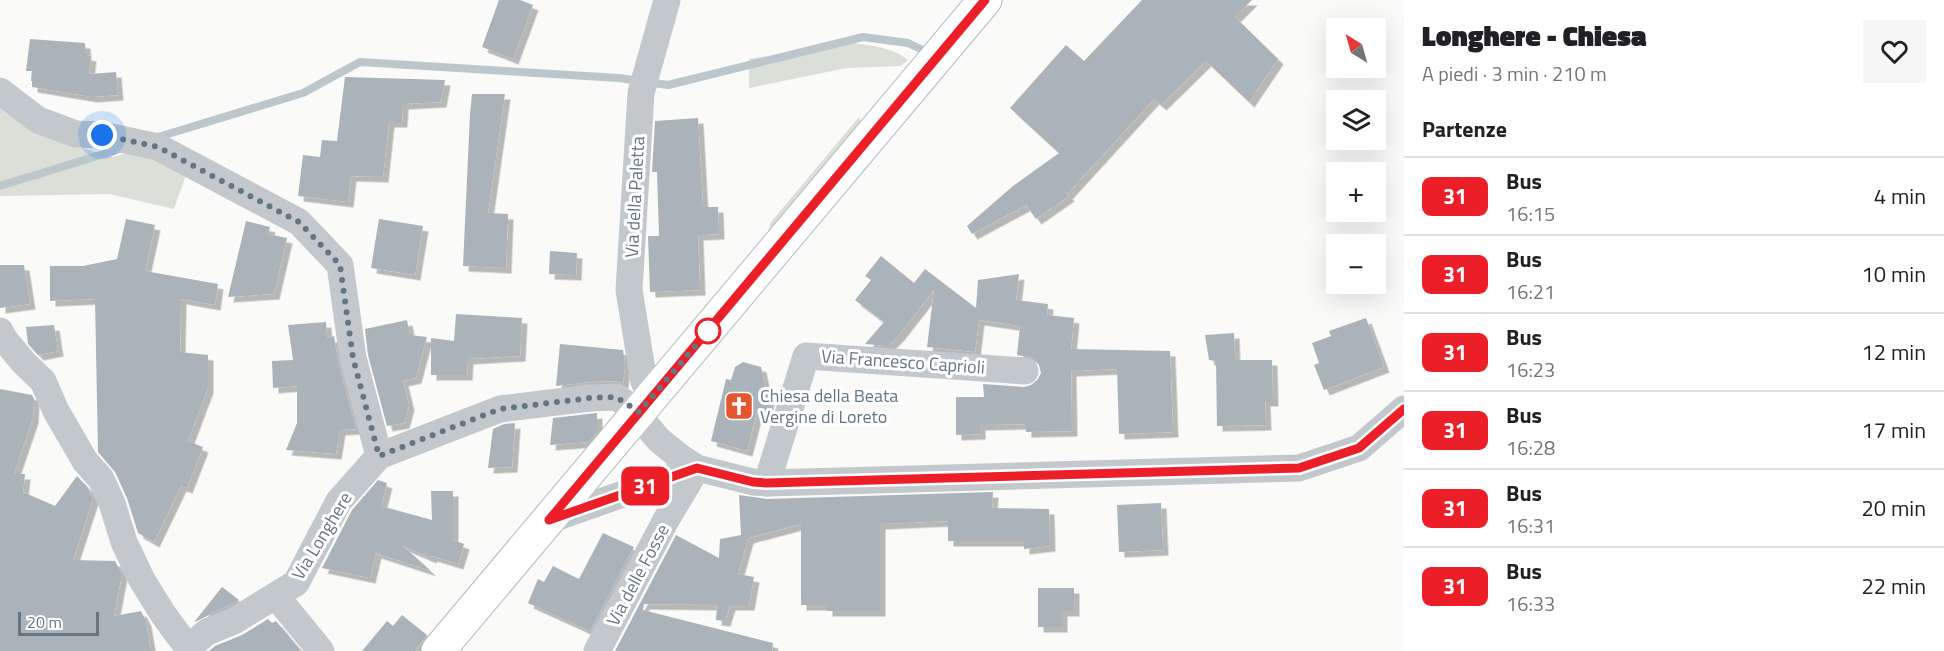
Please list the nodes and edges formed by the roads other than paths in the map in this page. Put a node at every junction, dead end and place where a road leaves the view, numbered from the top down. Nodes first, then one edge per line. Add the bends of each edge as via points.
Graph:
1 (667, 0) edge
2 (985, 0) edge
3 (0, 91) edge
4 (0, 331) edge
5 (1025, 371) dead end
6 (647, 402) junction
7 (1404, 409) edge
8 (379, 456) junction
9 (697, 468) junction
10 (766, 483) junction
11 (549, 520) junction
12 (276, 596) junction
13 (187, 649) edge
14 (321, 651) edge
15 (438, 651) edge
16 (597, 651) edge

1 - 6 street, Via della Paletta via 641,93 629,290
2 - 6 main road
3 - 8 street via 38,120 76,134 102,135 158,147 299,222 340,265 353,358
4 - 13 street, Via Longhere via 43,381 56,411 112,502 124,542 142,580
5 - 10 street, Via Francesco Caprioli via 806,356
6 - 8 street, Via Longhere via 590,398 500,409
6 - 9 street, Via della Paletta via 647,426 659,440
6 - 11 main road
7 - 10 street via 1359,448 1299,468
8 - 12 street, Via Longhere via 339,501 296,583
9 - 10 street
9 - 11 street
9 - 16 street, Via delle Fosse
11 - 15 main road
12 - 13 street, Via Longhere via 207,632
12 - 14 street

